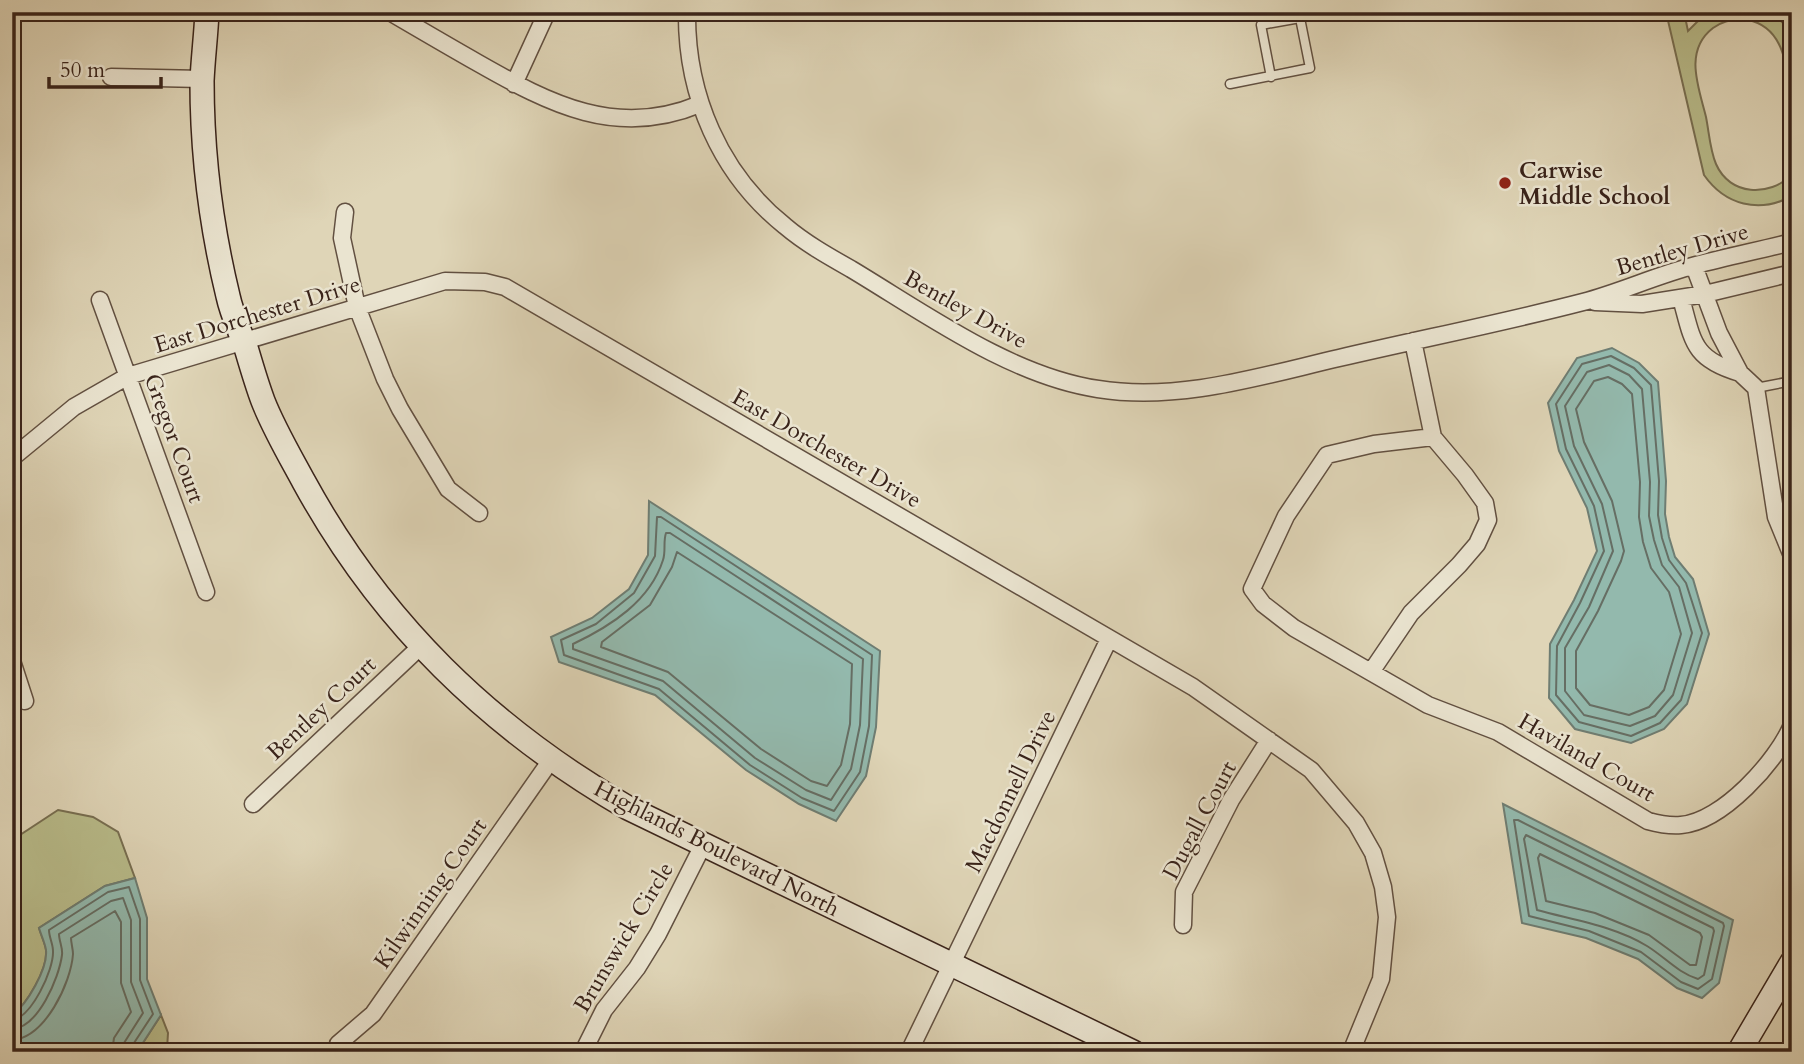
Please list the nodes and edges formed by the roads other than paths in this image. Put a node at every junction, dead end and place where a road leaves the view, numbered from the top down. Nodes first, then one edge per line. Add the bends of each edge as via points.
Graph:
1 (207, 12) edge
2 (390, 12) edge
3 (547, 12) edge
4 (687, 12) edge
5 (111, 77) dead end
6 (1271, 77) junction
7 (202, 79) junction
8 (514, 84) junction
9 (1230, 84) dead end
10 (700, 104) junction
11 (345, 212) dead end
12 (1792, 242) edge
13 (1694, 266) junction
14 (1792, 273) edge
15 (1705, 294) junction
16 (1681, 298) junction
17 (100, 300) dead end
18 (1585, 301) junction
19 (357, 307) junction
20 (1413, 341) junction
21 (244, 343) junction
22 (1727, 348) junction
23 (1709, 360) junction
24 (1740, 373) junction
25 (128, 376) junction
26 (1792, 381) edge
27 (1755, 388) junction
28 (1433, 437) junction
29 (12, 458) edge
30 (479, 513) dead end
31 (1792, 556) edge
32 (206, 592) dead end
33 (1109, 639) junction
34 (421, 646) junction
35 (12, 661) edge
36 (1371, 672) junction
37 (25, 701) dead end
38 (1792, 724) edge
39 (1269, 740) junction
40 (551, 760) junction
41 (253, 804) dead end
42 (703, 845) junction
43 (1183, 925) dead end
44 (1792, 962) edge
45 (952, 963) junction
46 (338, 1044) dead end
47 (1122, 1050) edge
48 (583, 1052) edge
49 (909, 1052) edge
50 (1350, 1052) edge
51 (1739, 1052) edge

1 - 7 street, Highlands Boulevard North
2 - 8 street
3 - 8 street
4 - 10 street, Bentley Drive via 688,53
5 - 7 street
6 - 6 lane via 1310,68 1300,18 1261,25
6 - 9 lane
7 - 21 street, Highlands Boulevard North via 208,187 217,244 228,300
8 - 10 street via 553,103 603,116 652,117
10 - 20 street, Bentley Drive via 736,174 785,227 1002,359 1040,373 1098,389 1150,392 1219,386
11 - 19 street via 342,238
12 - 13 street, Bentley Drive
13 - 15 street
13 - 18 street, Bentley Drive
14 - 15 street, Bentley Drive
15 - 16 street, Bentley Drive
15 - 22 street
16 - 18 street, Bentley Drive via 1642,304
16 - 23 street via 1693,341
17 - 25 street, Gregor Court
18 - 20 street, Bentley Drive
19 - 21 street, East Dorchester Drive
19 - 30 street via 400,409 448,489
19 - 33 street, East Dorchester Drive via 445,281 485,282 505,288
20 - 28 street
21 - 25 street, East Dorchester Drive
21 - 34 street, Highlands Boulevard North via 264,404 323,517 386,606
22 - 23 street
22 - 24 street
23 - 24 street
24 - 27 street
25 - 29 street, East Dorchester Drive via 74,407
25 - 32 street, Gregor Court
26 - 27 lane
27 - 31 street via 1776,517
28 - 36 street via 1485,503 1488,520 1477,544 1401,625
28 - 36 street, Haviland Court via 1327,455 1286,516 1252,589 1263,604 1294,628
33 - 39 street, East Dorchester Drive via 1193,687
33 - 45 street, Macdonnell Drive
34 - 40 street, Highlands Boulevard North via 500,721
34 - 41 street, Bentley Court
35 - 37 street
36 - 38 street, Haviland Court via 1428,705 1498,732 1648,821 1667,825 1684,825 1724,807 1758,775
39 - 43 street, Dugall Court via 1231,800 1184,892
39 - 50 street, East Dorchester Drive via 1311,770 1356,823 1373,853 1383,887 1387,917 1381,979
40 - 42 street, Highlands Boulevard North via 628,808
40 - 46 street, Kilwinning Court via 373,1014
42 - 45 street, Highlands Boulevard North
42 - 48 street, Brunswick Circle via 657,934 604,1010
44 - 51 street
45 - 47 street, Highlands Boulevard North
45 - 49 street, Macdonnell Drive

